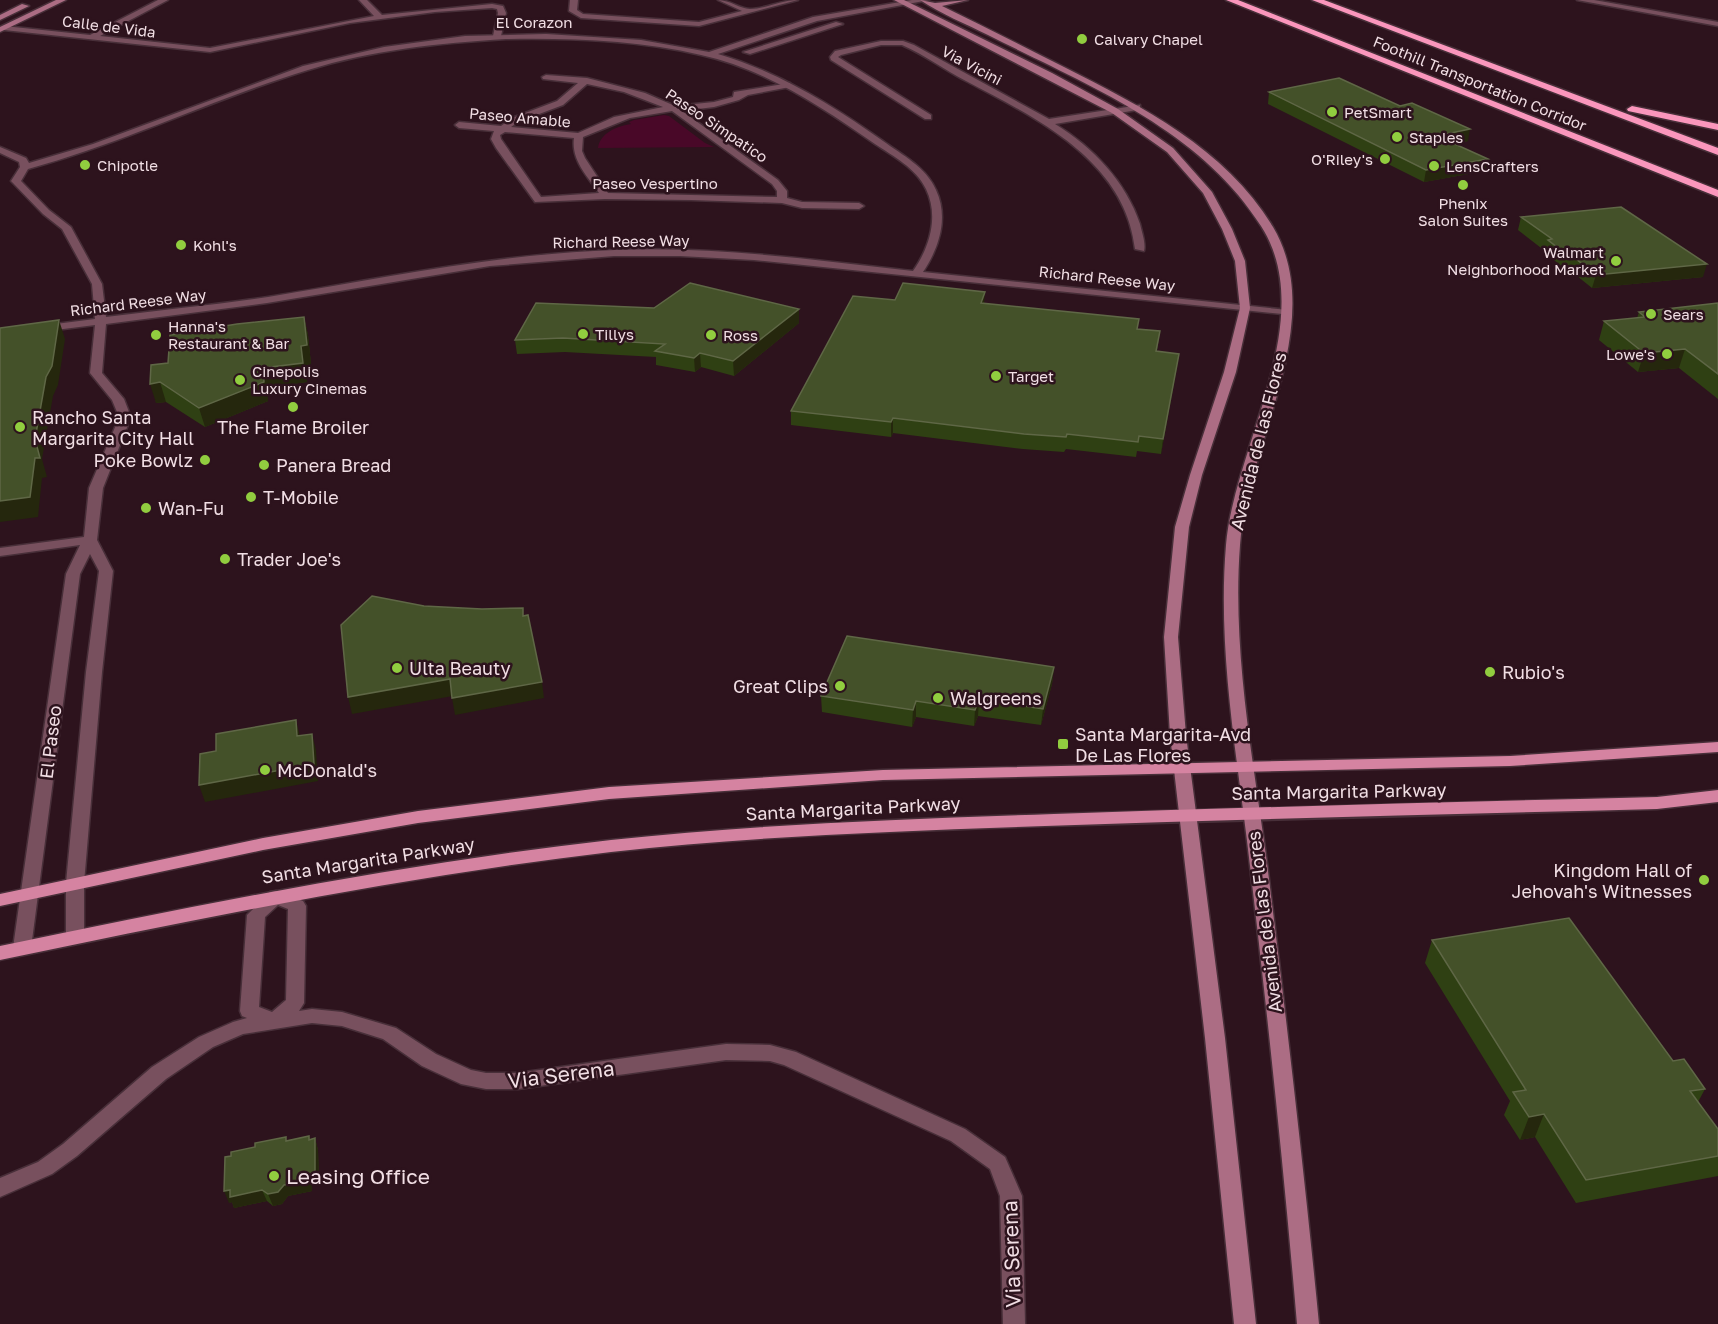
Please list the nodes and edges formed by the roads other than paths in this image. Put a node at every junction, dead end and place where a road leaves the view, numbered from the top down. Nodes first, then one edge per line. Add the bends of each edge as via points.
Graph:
1 (47, 0) edge
2 (62, 0) edge
3 (165, 0) edge
4 (363, 0) edge
5 (574, 0) edge
6 (722, 0) edge
7 (794, 0) edge
8 (925, 0) edge
9 (964, 0) edge
10 (1230, 0) edge
11 (1317, 0) edge
12 (1581, 0) edge
13 (901, 2) edge
14 (29, 4) dead end
15 (935, 5) junction
16 (914, 9) junction
17 (748, 11) junction
18 (380, 16) junction
19 (0, 18) edge
20 (1718, 24) edge
21 (2, 29) edge
22 (496, 36) junction
23 (92, 37) junction
24 (710, 54) junction
25 (1463, 55) junction
26 (728, 60) junction
27 (546, 77) dead end
28 (587, 80) junction
29 (787, 85) junction
30 (1463, 92) junction
31 (1137, 107) junction
32 (673, 108) junction
33 (1115, 111) junction
34 (928, 117) dead end
35 (1049, 122) junction
36 (459, 125) dead end
37 (1718, 127) edge
38 (501, 129) junction
39 (579, 136) junction
40 (0, 150) edge
41 (1718, 152) edge
42 (25, 167) junction
43 (1718, 194) edge
44 (605, 196) junction
45 (782, 200) junction
46 (859, 206) dead end
47 (1718, 206) edge
48 (1140, 249) dead end
49 (917, 273) junction
50 (1245, 308) junction
51 (1288, 313) junction
52 (101, 322) junction
53 (0, 334) edge
54 (90, 540) junction
55 (0, 552) edge
56 (1718, 747) edge
57 (1247, 767) junction
58 (1183, 770) junction
59 (1718, 796) edge
60 (1252, 814) junction
61 (1190, 815) junction
62 (75, 883) junction
63 (31, 893) junction
64 (276, 897) junction
65 (0, 900) edge
66 (75, 936) junction
67 (22, 948) junction
68 (0, 953) edge
69 (273, 1021) junction
70 (0, 1188) edge
71 (1014, 1324) edge
72 (1245, 1324) edge
73 (1308, 1324) edge

1 - 21 main road
2 - 21 main road
3 - 23 street
4 - 18 street
5 - 17 street via 573,11 581,16 689,24
6 - 17 street
7 - 17 street
8 - 13 street
8 - 15 main road, Avenida de las Flores
9 - 15 main road
10 - 30 highway, Foothill Transportation Corridor
11 - 25 highway, Foothill Transportation Corridor
12 - 20 street
13 - 16 main road
13 - 24 street via 816,19
14 - 19 main road
15 - 16 street
15 - 31 main road, Avenida de las Flores
16 - 26 street via 833,25
16 - 33 main road
18 - 22 street, Calle de Vida via 448,8 500,8
18 - 23 street, Calle de Vida via 210,50
21 - 23 street, Calle de Vida
22 - 24 street, El Corazon via 587,37 662,44
22 - 42 street, El Corazon via 409,45 307,68
24 - 26 street, El Corazon
25 - 37 highway via 1629,108
25 - 41 highway, Foothill Transportation Corridor
26 - 29 street, El Corazon
27 - 28 street, Paseo Simpatico
28 - 32 street, Paseo Simpatico via 621,87
28 - 38 street via 560,104
29 - 32 street via 704,106
29 - 49 street, El Corazon via 912,165 930,185 936,204 932,249
30 - 43 highway, Foothill Transportation Corridor
30 - 47 highway
31 - 33 street
31 - 51 main road, Avenida de las Flores via 1197,148 1240,190 1268,228 1283,262
32 - 39 street via 615,118
32 - 45 street, Paseo Simpatico via 775,182 782,190
33 - 35 street
33 - 50 main road via 1170,150 1207,192 1240,261
34 - 35 street, Via Vicini via 834,57 880,43 903,44
35 - 48 street, Via Vicini via 1111,178 1132,217
36 - 38 street, Paseo Amable
38 - 39 street, Paseo Amable
38 - 44 street, Paseo Vespertino via 496,139 538,201
39 - 44 street via 580,158
40 - 42 street via 23,160
42 - 52 street, El Paseo via 16,181 66,227 97,284
44 - 45 street, Paseo Vespertino
45 - 46 street, Paseo Vespertino via 802,205
49 - 50 street, Richard Reese Way
49 - 52 street, Richard Reese Way via 754,257 614,253 454,268 267,300
50 - 51 street, Richard Reese Way
50 - 58 main road via 1230,372 1182,526 1171,637
51 - 57 main road, Avenida de las Flores via 1276,373 1244,484 1233,543 1232,647
52 - 53 street, Richard Reese Way
52 - 54 street, El Paseo via 96,373 118,399 123,412 122,425 96,489
54 - 55 street
54 - 62 street, El Paseo via 106,571
54 - 63 street, El Paseo via 73,574
56 - 57 main road, Santa Margarita Parkway via 1510,761
57 - 58 main road, Santa Margarita Parkway
57 - 60 main road, Avenida de las Flores
58 - 61 main road
58 - 62 main road, Santa Margarita Parkway via 883,774 609,793 418,817
59 - 60 main road, Santa Margarita Parkway via 1657,803
60 - 61 main road, Santa Margarita Parkway
60 - 73 main road, Avenida de las Flores via 1289,1117
61 - 64 main road, Santa Margarita Parkway via 853,827 613,846 435,869
61 - 72 main road
62 - 63 main road, Santa Margarita Parkway
62 - 66 street, El Paseo
63 - 65 main road, Santa Margarita Parkway
63 - 67 street, El Paseo
64 - 66 main road, Santa Margarita Parkway
64 - 69 street via 297,906 295,1003
64 - 69 street via 256,915 249,1011
66 - 67 main road, Santa Margarita Parkway
67 - 68 main road, Santa Margarita Parkway
69 - 70 street, Via Serena via 240,1027 206,1042 159,1073 62,1156
69 - 71 street, Via Serena via 312,1016 367,1025 389,1033 449,1070 486,1081 518,1081 726,1052 760,1052 789,1058 958,1135 998,1163 1011,1196

